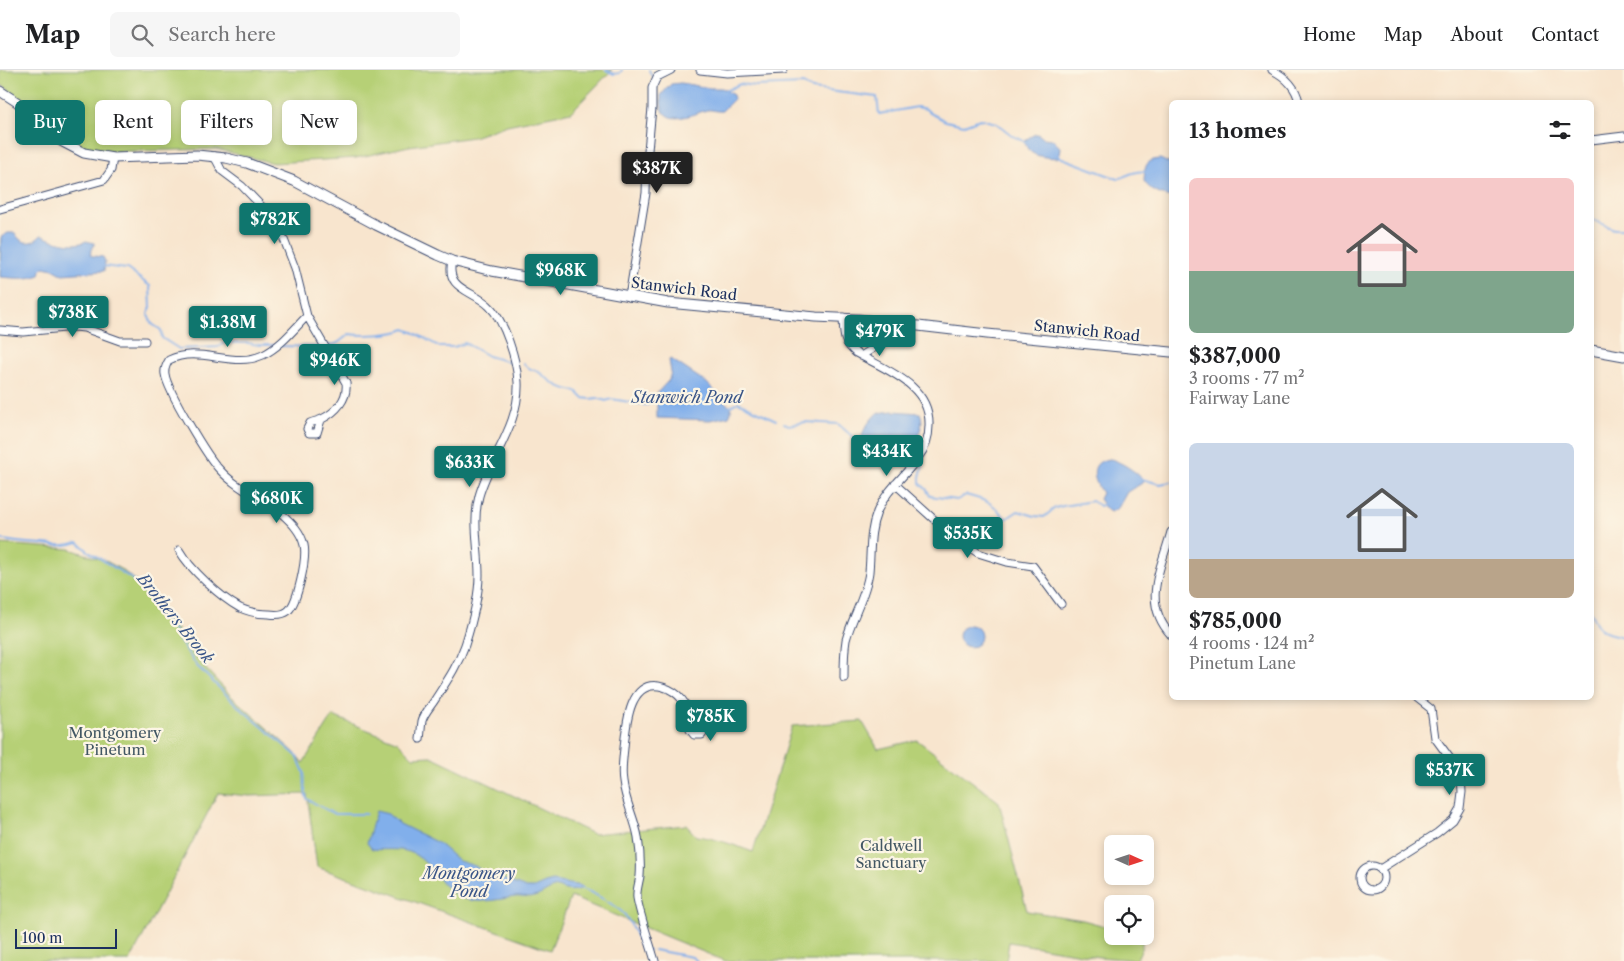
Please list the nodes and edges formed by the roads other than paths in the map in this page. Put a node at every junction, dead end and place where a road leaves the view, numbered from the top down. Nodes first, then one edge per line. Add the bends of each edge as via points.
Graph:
1 (670, 70) edge
2 (700, 70) edge
3 (784, 70) edge
4 (1272, 70) edge
5 (0, 91) edge
6 (1298, 100) edge
7 (1624, 136) edge
8 (1594, 140) edge
9 (214, 156) junction
10 (113, 158) junction
11 (0, 210) edge
12 (452, 261) junction
13 (628, 297) junction
14 (306, 316) junction
15 (843, 317) junction
16 (0, 330) edge
17 (881, 340) dead end
18 (145, 341) dead end
19 (1594, 351) edge
20 (1169, 352) edge
21 (861, 356) junction
22 (1624, 356) edge
23 (321, 420) dead end
24 (895, 484) junction
25 (1169, 539) edge
26 (178, 550) dead end
27 (1060, 604) dead end
28 (1169, 632) edge
29 (844, 678) dead end
30 (1420, 700) edge
31 (692, 720) dead end
32 (420, 740) dead end
33 (1380, 869) dead end
34 (655, 961) edge

1 - 13 street via 657,77 652,88 646,193
2 - 3 street via 727,73
4 - 6 street via 1287,79
5 - 10 street, Stanwich Road via 70,146 90,155
7 - 8 street
9 - 10 street, Stanwich Road
9 - 12 street, Stanwich Road via 247,163 282,176
9 - 14 street via 222,171 269,214 283,237 296,268
10 - 11 street via 111,170 104,180
12 - 13 street, Stanwich Road
12 - 32 street via 452,278 488,306 505,332 516,369 518,397 511,422 479,495 475,520 479,576 465,644 455,669 422,719
13 - 15 street, Stanwich Road
14 - 23 street via 346,383 345,398
14 - 26 street via 265,354 240,360 193,354 169,360 165,370 178,402 220,471 282,514 301,536 304,558 292,606 274,615 258,614 239,607 186,562
15 - 20 street, Stanwich Road
15 - 21 street via 844,339
16 - 18 street via 23,332 75,327 120,341
17 - 21 street
19 - 22 street
21 - 24 street via 910,384 920,393 928,409 929,428 923,450
24 - 27 street via 950,533 978,553 1033,566
24 - 29 street via 873,522 869,572 846,641
25 - 28 street via 1155,585 1154,600
30 - 33 street via 1431,709 1435,738 1461,777 1460,808 1453,820 1437,833
31 - 34 street via 687,706 676,692 652,686 635,698 625,736 623,782 640,858 637,898

